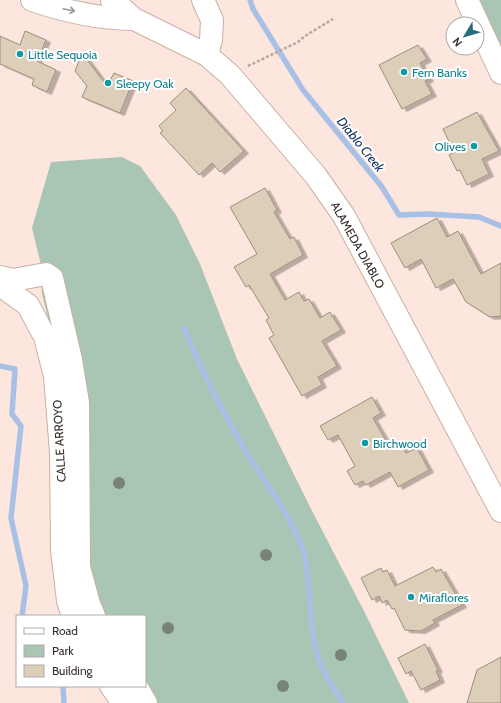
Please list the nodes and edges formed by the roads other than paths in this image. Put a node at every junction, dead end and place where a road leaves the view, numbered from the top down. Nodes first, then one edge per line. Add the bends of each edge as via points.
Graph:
1 (32, 0) edge
2 (112, 0) edge
3 (203, 0) edge
4 (467, 0) edge
5 (134, 19) junction
6 (207, 55) junction
7 (501, 73) edge
8 (0, 277) edge
9 (0, 285) edge
10 (501, 511) edge
11 (74, 615) edge
12 (94, 615) edge
13 (113, 687) edge
14 (137, 687) edge
15 (123, 703) edge
16 (146, 703) edge

1 -> 5 street, ALAMEDA DIABLO via 113,19
2 - 5 street, ALAMEDA DIABLO
3 - 6 street via 212,20
4 - 7 street
5 - 6 street, ALAMEDA DIABLO
6 - 10 street, ALAMEDA DIABLO via 230,75 274,126 316,176 344,216
8 - 12 street via 13,280 46,274 52,278 78,403 79,567
9 - 11 street, CALLE ARROYO via 28,305 45,337 55,376 61,453 62,550 68,601
13 - 15 street
14 - 16 street

